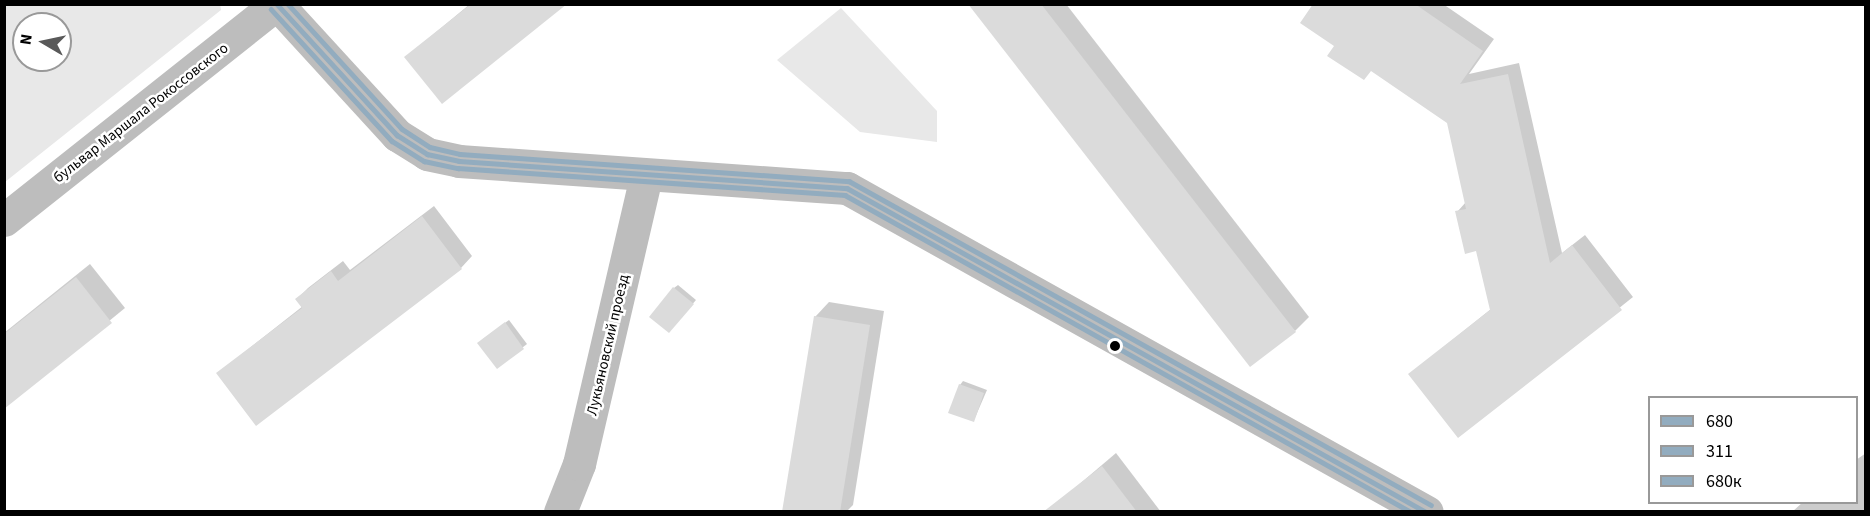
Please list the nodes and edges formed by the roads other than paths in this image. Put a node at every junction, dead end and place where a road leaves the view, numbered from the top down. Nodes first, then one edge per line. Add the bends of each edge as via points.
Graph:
1 (277, 5) edge
2 (645, 175) junction
3 (4, 220) edge
4 (561, 512) edge
5 (1427, 512) edge

1 - 2 street via 396,135 427,154 459,161
1 - 3 street, бульвар Маршала Рокоссовского
2 - 4 street, Лукьяновский проезд via 579,464
2 - 5 street via 846,188

